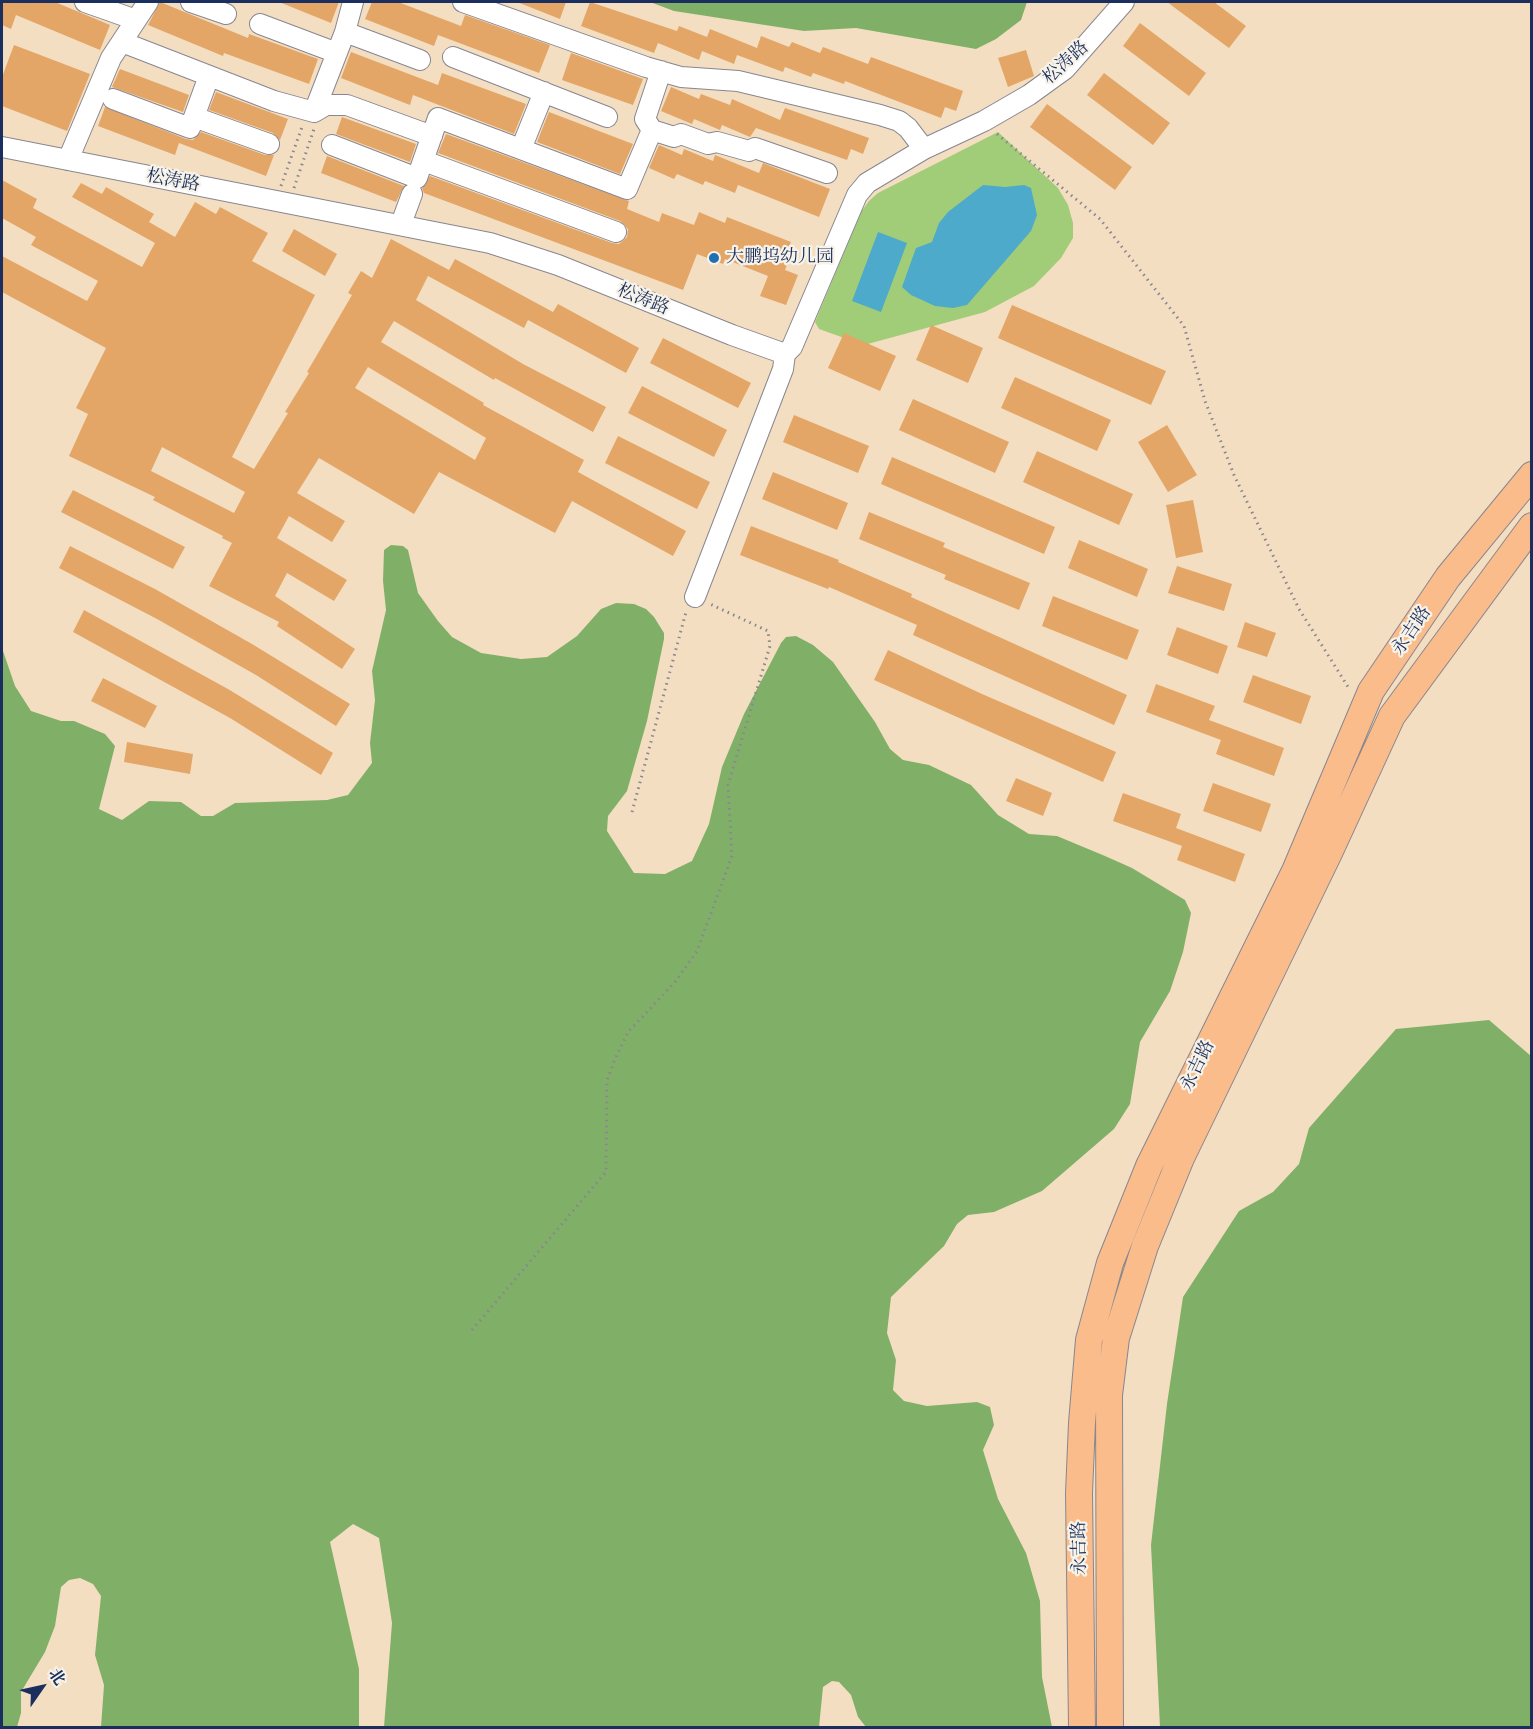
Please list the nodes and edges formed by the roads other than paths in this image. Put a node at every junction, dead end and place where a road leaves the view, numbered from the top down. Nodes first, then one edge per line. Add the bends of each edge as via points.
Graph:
1 (85, 2) edge
2 (148, 2) edge
3 (191, 2) edge
4 (353, 2) edge
5 (463, 2) edge
6 (1124, 2) edge
7 (226, 14) dead end
8 (136, 20) junction
9 (260, 24) dead end
10 (345, 32) junction
11 (122, 42) junction
12 (337, 53) junction
13 (453, 57) dead end
14 (420, 60) dead end
15 (661, 71) junction
16 (209, 76) junction
17 (544, 92) junction
18 (113, 99) dead end
19 (314, 112) junction
20 (194, 117) junction
21 (607, 117) dead end
22 (652, 130) junction
23 (432, 136) junction
24 (269, 144) dead end
25 (332, 146) dead end
26 (2, 147) edge
27 (521, 149) junction
28 (924, 149) junction
29 (68, 160) junction
30 (424, 161) junction
31 (827, 173) dead end
32 (412, 194) dead end
33 (401, 224) junction
34 (616, 232) dead end
35 (785, 354) junction
36 (1532, 475) edge
37 (1532, 526) edge
38 (695, 597) road end
39 (1082, 1728) edge
40 (1110, 1728) edge

1 - 8 street
2 - 8 street
3 - 7 street
4 - 10 street
5 - 15 street
6 - 28 street, 松涛路 via 1065,69 1029,95
8 - 11 street
9 - 12 street
10 - 12 street
10 - 14 street
11 - 16 street
11 - 29 street via 111,58
12 - 19 street
13 - 17 street
15 - 22 street via 645,119
15 - 28 street via 681,77 738,81 880,114 908,128
16 - 19 street
16 - 20 street
17 - 21 street
17 - 27 street
18 - 20 street via 190,128
19 - 23 street via 326,105 347,105
20 - 24 street
22 - 27 street via 627,189
22 - 31 street via 674,137 681,134 708,144 717,142 749,151 755,148
23 - 27 street via 438,118
23 - 30 street
25 - 30 street via 417,178
26 - 29 street, 松涛路
28 - 35 street, 松涛路 via 885,170 857,195 792,347
29 - 33 street, 松涛路
30 - 34 street
32 - 33 street
33 - 35 street, 松涛路 via 490,243 558,265
35 - 38 street via 783,369
36 - 39 main road, 永吉路 via 1448,577 1371,691 1295,871 1149,1166 1110,1263 1089,1340 1082,1423 1079,1493
37 - 40 main road, 永吉路 via 1392,716 1181,1158 1145,1246 1116,1338 1109,1395

